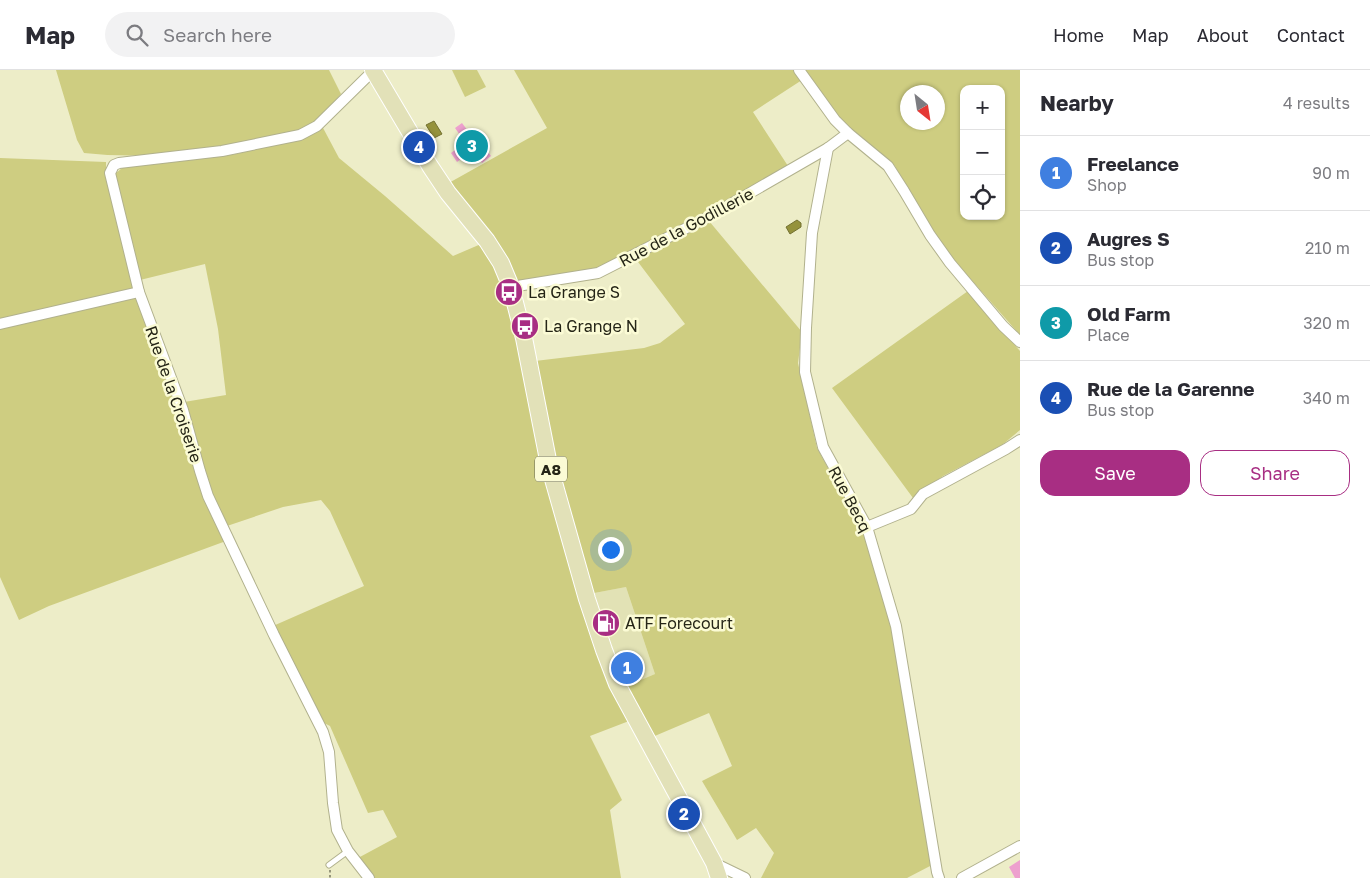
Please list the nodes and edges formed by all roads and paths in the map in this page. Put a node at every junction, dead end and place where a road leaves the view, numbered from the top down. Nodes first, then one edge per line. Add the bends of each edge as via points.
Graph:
1 (374, 70) edge
2 (799, 70) edge
3 (848, 132) junction
4 (828, 148) junction
5 (511, 287) junction
6 (139, 292) junction
7 (0, 324) edge
8 (1020, 342) edge
9 (1019, 442) edge
10 (867, 527) junction
11 (1020, 846) edge
12 (348, 851) junction
13 (329, 866) dead end
14 (717, 870) edge
15 (369, 878) edge
16 (745, 878) edge
17 (939, 878) edge
18 (962, 878) edge

1 - 5 main road, A8 via 448,194 501,263
1 - 6 street, Rue de la Croiserie via 317,126 300,136 222,151 114,165 110,172
2 - 3 street via 835,120
3 - 4 street, Rue de la Godillerie
3 - 8 street via 888,166 945,256
4 - 5 street, Rue de la Godillerie via 710,216 598,273
4 - 10 street, Rue Becq via 812,233 806,372 823,448
5 - 14 main road, A8 via 549,465 604,650 617,684
6 - 7 street
6 - 12 street, Rue de la Croiserie via 183,410 208,496 323,732 337,830
9 - 10 street via 923,494 911,509
10 - 17 street, Rue Becq via 896,626
11 - 18 street
12 - 13 lane
12 - 15 street, Rue de la Croiserie
14 - 16 street

